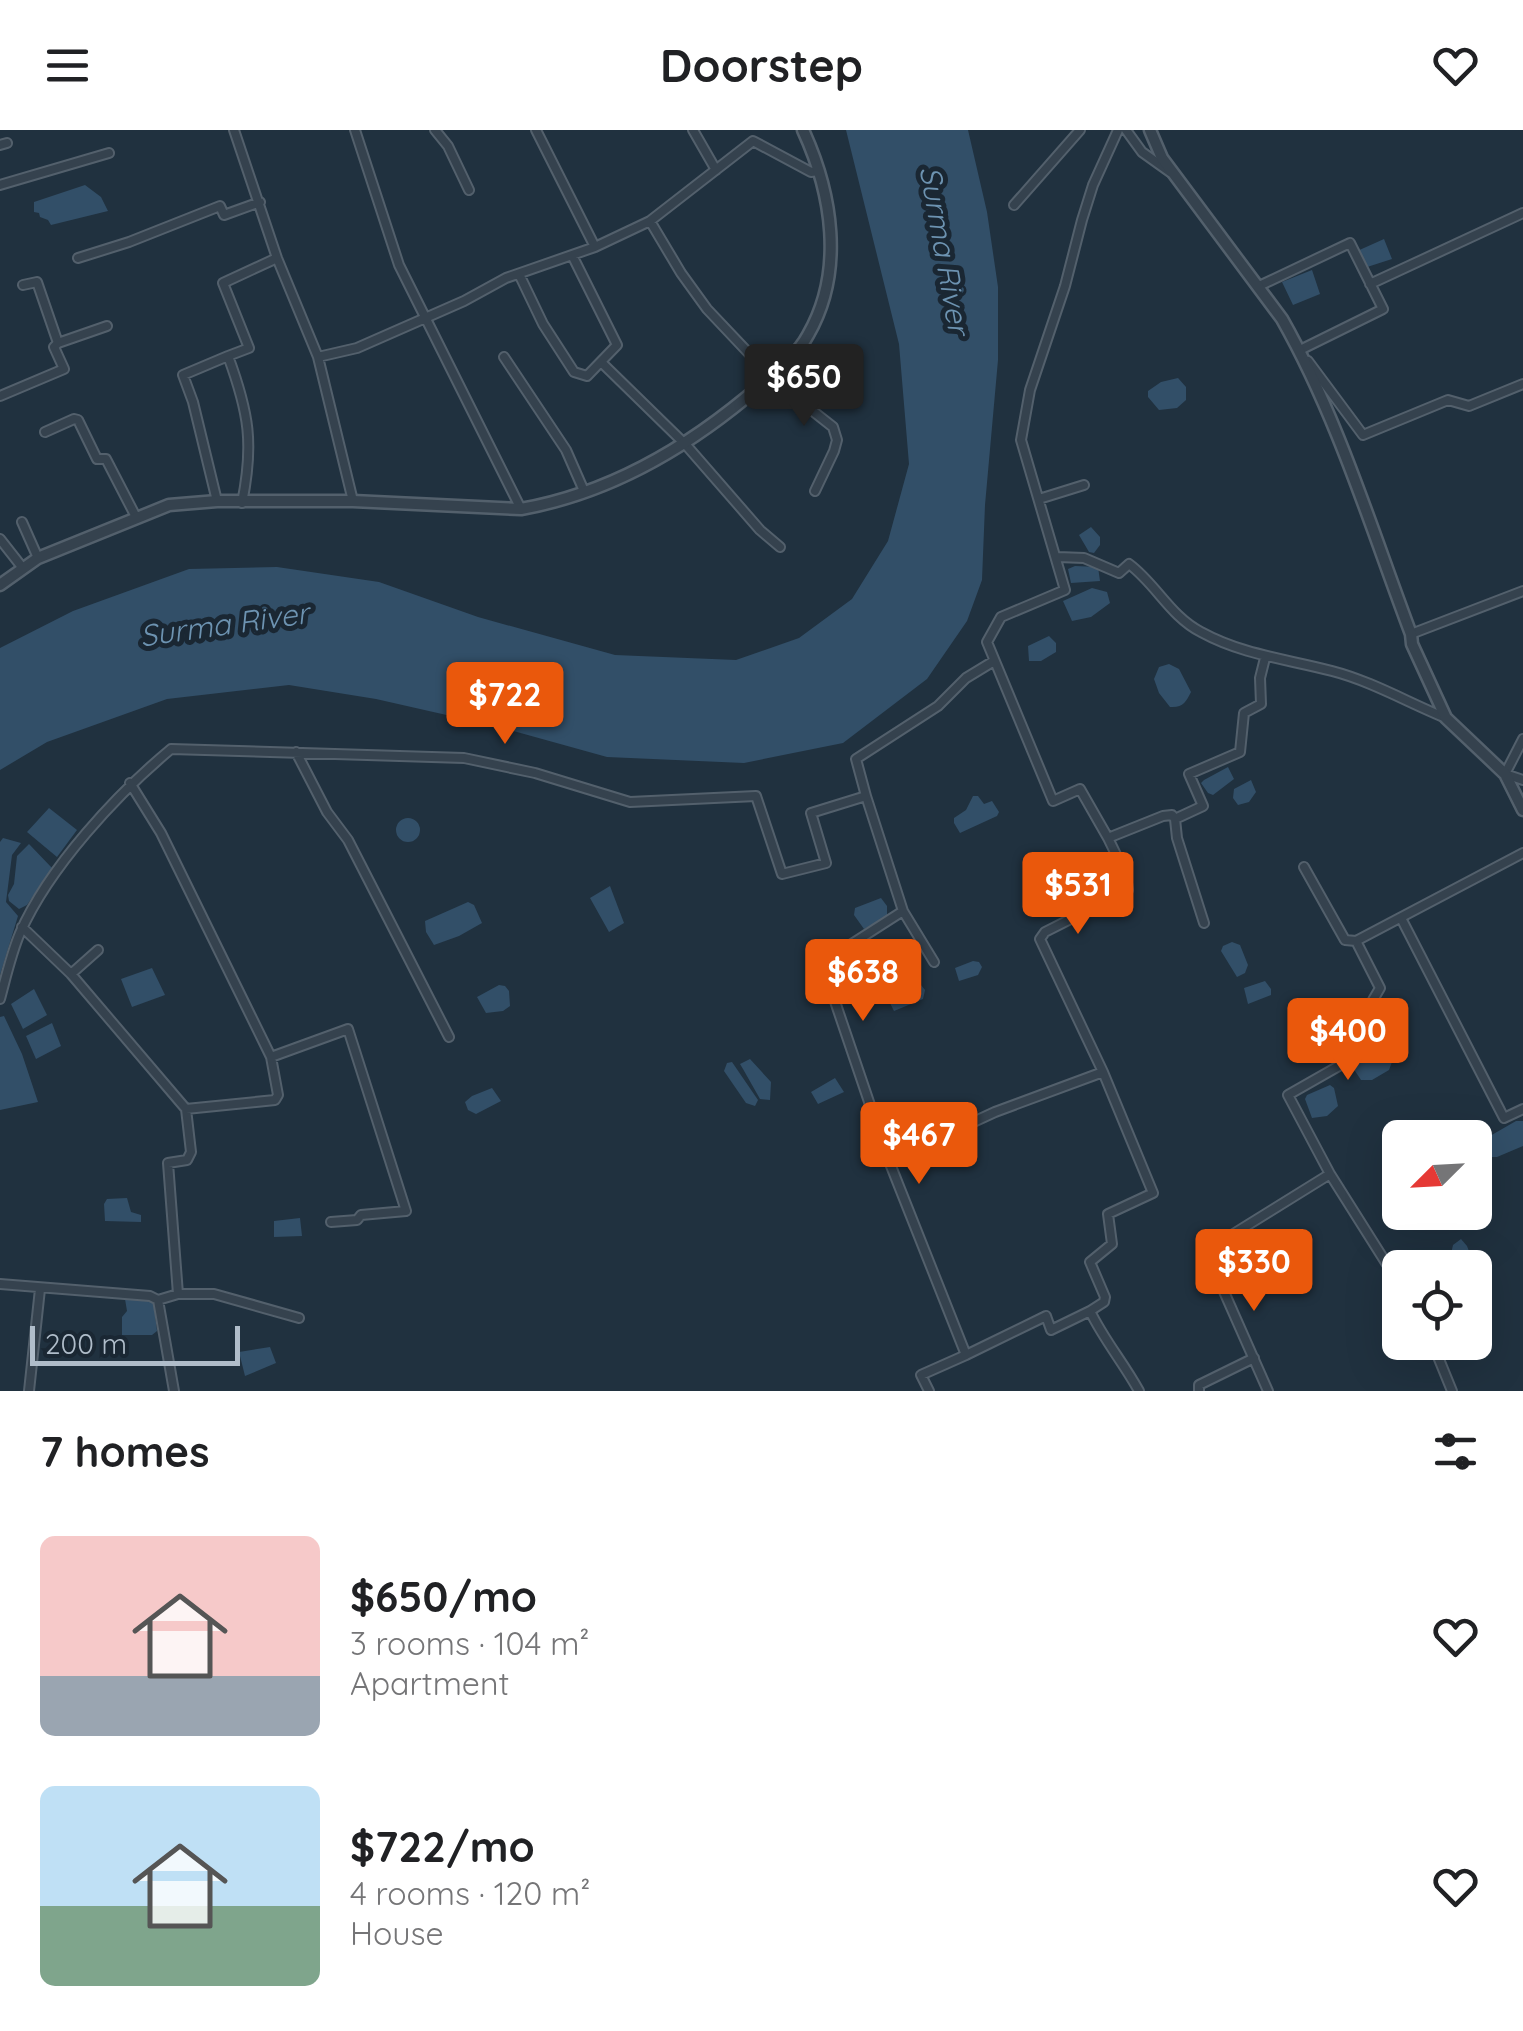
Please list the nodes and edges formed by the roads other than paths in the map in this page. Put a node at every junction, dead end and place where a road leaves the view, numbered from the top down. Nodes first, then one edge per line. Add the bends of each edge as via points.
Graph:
1 (234, 130) edge
2 (355, 130) edge
3 (434, 130) edge
4 (536, 130) edge
5 (693, 130) edge
6 (803, 130) edge
7 (1080, 130) edge
8 (1118, 130) edge
9 (1126, 130) edge
10 (1150, 130) edge
11 (109, 153) dead end
12 (716, 170) junction
13 (819, 172) junction
14 (1174, 174) junction
15 (0, 185) edge
16 (469, 190) dead end
17 (260, 202) junction
18 (1014, 205) dead end
19 (1523, 213) edge
20 (650, 221) junction
21 (594, 247) junction
22 (572, 256) junction
23 (78, 258) dead end
24 (277, 258) junction
25 (519, 274) junction
26 (23, 284) dead end
27 (1370, 284) junction
28 (1258, 286) junction
29 (425, 318) junction
30 (107, 326) dead end
31 (58, 344) junction
32 (1299, 348) junction
33 (228, 356) junction
34 (318, 357) junction
35 (504, 357) dead end
36 (602, 363) junction
37 (771, 376) junction
38 (1523, 384) edge
39 (0, 396) edge
40 (46, 432) dead end
41 (686, 445) junction
42 (1084, 485) dead end
43 (584, 491) junction
44 (815, 491) dead end
45 (1039, 499) junction
46 (353, 500) junction
47 (218, 501) junction
48 (242, 503) junction
49 (521, 509) junction
50 (136, 518) junction
51 (22, 522) dead end
52 (0, 539) edge
53 (780, 547) dead end
54 (1058, 557) junction
55 (38, 558) junction
56 (22, 567) junction
57 (0, 585) edge
58 (1523, 590) edge
59 (1411, 634) junction
60 (1265, 658) junction
61 (994, 661) junction
62 (1446, 718) junction
63 (1523, 739) edge
64 (296, 752) junction
65 (1505, 774) junction
66 (1523, 780) edge
67 (130, 784) junction
68 (866, 796) junction
69 (1523, 810) edge
70 (1175, 820) junction
71 (1108, 838) junction
72 (1523, 852) edge
73 (1304, 867) dead end
74 (903, 911) junction
75 (1401, 918) junction
76 (1204, 922) dead end
77 (22, 927) junction
78 (1356, 942) junction
79 (98, 950) dead end
80 (934, 962) dead end
81 (71, 974) junction
82 (0, 999) edge
83 (449, 1037) dead end
84 (271, 1058) junction
85 (1103, 1072) junction
86 (186, 1109) junction
87 (1523, 1110) edge
88 (889, 1161) junction
89 (1330, 1174) junction
90 (330, 1222) dead end
91 (1382, 1256) edge
92 (0, 1284) edge
93 (40, 1289) junction
94 (178, 1294) junction
95 (158, 1300) junction
96 (1090, 1312) junction
97 (299, 1318) dead end
98 (966, 1355) junction
99 (1254, 1358) junction
100 (1439, 1360) edge
101 (28, 1391) edge
102 (174, 1391) edge
103 (929, 1391) edge
104 (1139, 1391) edge
105 (1199, 1391) edge
106 (1268, 1391) edge
107 (1452, 1391) edge

1 - 17 street
2 - 29 street via 392,247
3 - 16 street
4 - 21 street
5 - 12 street
6 - 13 street
7 - 18 street
8 - 45 street via 1093,185 1030,390 1021,440
9 - 14 street via 1155,165
10 - 14 street
11 - 15 street
12 - 13 street via 756,140
12 - 20 street
13 - 37 street via 831,226 826,284 808,336
14 - 28 street
17 - 23 street via 224,214 220,206
17 - 24 street
19 - 27 street
20 - 21 street
20 - 37 street via 707,309
21 - 22 street
22 - 25 street
22 - 36 street via 616,340
24 - 33 street via 222,282 249,348
24 - 34 street
25 - 29 street
25 - 36 street via 577,375 587,376
26 - 31 street via 37,282
27 - 28 street via 1350,243
27 - 32 street via 1383,309
28 - 32 street
29 - 34 street via 358,348
29 - 49 street
30 - 31 street
31 - 39 street via 64,368
32 - 38 street via 1362,436 1448,400 1469,406
32 - 59 street
33 - 47 street via 182,378
33 - 48 street via 250,436
34 - 46 street
35 - 43 street via 566,450
36 - 41 street
37 - 41 street
37 - 44 street via 833,427 834,451
40 - 50 street via 78,420 97,459 106,459 122,484
41 - 43 street
41 - 53 street
42 - 45 street
43 - 49 street
45 - 54 street
46 - 48 street
46 - 49 street
47 - 48 street
47 - 50 street via 168,505
50 - 55 street
51 - 55 street
52 - 56 street
54 - 60 street via 1084,558 1119,573 1129,564 1180,619
54 - 61 street via 1065,590 1001,617 987,642
55 - 56 street
56 - 57 street
58 - 59 street
59 - 62 street
60 - 62 street via 1336,672
60 - 70 street via 1261,704 1244,713 1240,752 1189,774 1204,806
61 - 68 street via 856,759
61 - 71 street via 1053,801 1080,789
62 - 65 street
63 - 65 street
64 - 67 street via 171,749
64 - 68 street via 464,758 630,802 756,796 782,874 826,862 811,813
64 - 83 street
65 - 66 street
65 - 69 street
67 - 77 street via 58,867
67 - 84 street via 162,833
68 - 74 street
70 - 71 street via 1163,816
70 - 76 street
71 - 85 street via 1128,890 1040,938
72 - 75 street
73 - 78 street via 1346,940
74 - 80 street
74 - 88 street via 822,963
75 - 78 street
75 - 87 street via 1504,1118
77 - 81 street
77 - 82 street
78 - 89 street via 1380,988 1374,1000 1388,1038 1288,1095
79 - 81 street
81 - 86 street
84 - 86 street via 276,1100
84 - 90 street via 348,1030 406,1212
85 - 88 street
85 - 96 street via 1153,1193 1108,1214 1112,1244 1090,1262 1105,1297
86 - 94 street via 192,1152 187,1160 168,1163
88 - 98 street
89 - 91 street
89 - 99 street via 1206,1251
92 - 93 street
93 - 95 street
93 - 101 street
94 - 95 street
94 - 97 street via 214,1294
95 - 102 street
96 - 98 street via 1051,1330 1046,1316
96 - 104 street
98 - 103 street via 922,1375
99 - 105 street via 1199,1385
99 - 106 street
100 - 107 street

